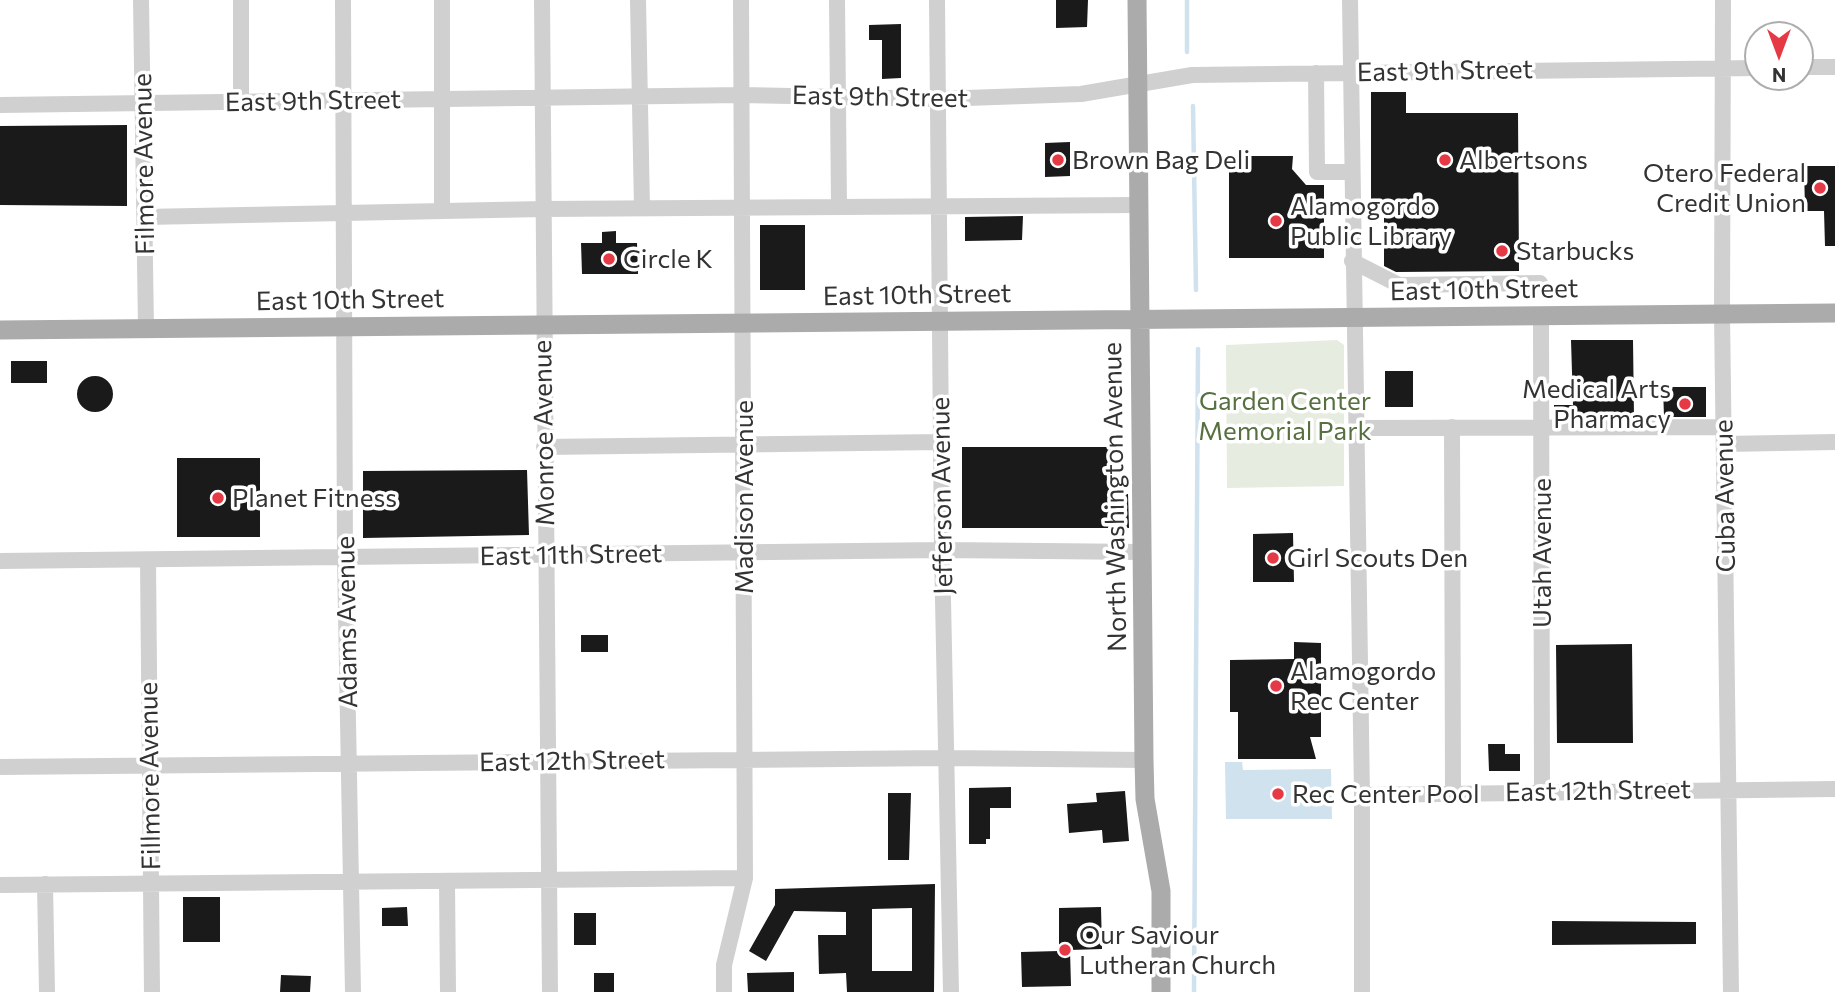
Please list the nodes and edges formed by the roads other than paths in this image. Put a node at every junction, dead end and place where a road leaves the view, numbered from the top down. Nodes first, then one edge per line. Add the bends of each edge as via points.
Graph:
1 (141, 0) edge
2 (241, 0) edge
3 (343, 0) edge
4 (442, 0) edge
5 (542, 0) edge
6 (638, 0) edge
7 (741, 0) edge
8 (837, 0) edge
9 (937, 0) edge
10 (1137, 0) edge
11 (1350, 0) edge
12 (1723, 0) edge
13 (1835, 67) edge
14 (1723, 68) junction
15 (1744, 68) edge
16 (1814, 68) edge
17 (1351, 72) junction
18 (1316, 73) junction
19 (1138, 82) junction
20 (742, 95) junction
21 (639, 97) junction
22 (839, 97) junction
23 (442, 99) junction
24 (543, 99) junction
25 (938, 99) junction
26 (343, 100) junction
27 (240, 102) junction
28 (143, 104) junction
29 (0, 105) edge
30 (1352, 172) junction
31 (939, 205) junction
32 (1139, 205) junction
33 (742, 206) junction
34 (839, 206) junction
35 (642, 208) junction
36 (543, 209) junction
37 (442, 211) junction
38 (344, 213) junction
39 (145, 217) junction
40 (1352, 261) junction
41 (1541, 283) dead end
42 (1835, 313) edge
43 (1722, 314) junction
44 (1541, 316) junction
45 (1353, 318) junction
46 (1139, 320) junction
47 (940, 321) junction
48 (743, 323) junction
49 (542, 325) junction
50 (346, 327) junction
51 (146, 328) junction
52 (0, 330) edge
53 (1541, 426) junction
54 (1452, 427) junction
55 (1724, 427) junction
56 (1355, 428) junction
57 (942, 442) junction
58 (1835, 442) edge
59 (743, 444) junction
60 (1725, 444) junction
61 (544, 447) junction
62 (942, 550) junction
63 (1142, 552) junction
64 (744, 554) junction
65 (545, 555) junction
66 (345, 558) junction
67 (0, 561) edge
68 (148, 561) junction
69 (947, 758) junction
70 (746, 759) junction
71 (1144, 760) junction
72 (547, 762) junction
73 (350, 764) junction
74 (151, 765) junction
75 (0, 767) edge
76 (1835, 789) edge
77 (1730, 790) junction
78 (1542, 791) junction
79 (1453, 793) junction
80 (1362, 794) junction
81 (745, 878) junction
82 (548, 880) junction
83 (152, 882) junction
84 (447, 882) junction
85 (45, 884) junction
86 (352, 884) junction
87 (0, 885) edge
88 (47, 992) edge
89 (152, 992) edge
90 (353, 992) edge
91 (448, 992) edge
92 (550, 992) edge
93 (724, 992) edge
94 (951, 992) edge
95 (1161, 992) edge
96 (1362, 992) edge
97 (1731, 992) edge

1 - 28 street, Filmore Avenue
2 - 27 street
3 - 26 street, Adams Avenue
4 - 23 street
5 - 24 street, Monroe Avenue
6 - 21 street
7 - 20 street, Madison Avenue
8 - 22 street
9 - 25 street, Jefferson Avenue
10 - 19 main road, North Washington Avenue
11 - 17 street
12 - 14 street, Cuba Avenue
13 - 16 street
14 - 15 street, East 9th Street
14 - 17 street, East 9th Street
14 - 43 street, Cuba Avenue
17 - 18 street, East 9th Street
17 - 30 street
18 - 19 street, East 9th Street via 1192,75
18 - 30 street via 1317,172
19 - 25 street, East 9th Street via 1081,94
19 - 32 main road, North Washington Avenue
20 - 21 street, East 9th Street
20 - 22 street, East 9th Street
20 - 33 street, Madison Avenue
21 - 24 street, East 9th Street
21 - 35 street
22 - 25 street, East 9th Street
22 - 34 street
23 - 24 street, East 9th Street
23 - 26 street, East 9th Street
23 - 37 street
24 - 36 street, Monroe Avenue
25 - 31 street, Jefferson Avenue
26 - 27 street, East 9th Street
26 - 38 street, Adams Avenue
27 - 28 street, East 9th Street
28 - 29 street, East 9th Street
28 - 39 street, Filmore Avenue
30 - 40 street
31 - 32 street
31 - 34 street
31 - 47 street, Jefferson Avenue
32 - 46 main road, North Washington Avenue
33 - 34 street
33 - 35 street
33 - 48 street, Madison Avenue
35 - 36 street
36 - 37 street
36 - 49 street, Monroe Avenue
37 - 38 street
38 - 39 street
38 - 50 street, Adams Avenue
39 - 51 street, Filmore Avenue
40 - 41 street via 1399,285
40 - 45 street
42 - 43 main road, East 10th Street
43 - 44 main road, East 10th Street
43 - 55 street, Cuba Avenue
44 - 45 main road, East 10th Street
44 - 53 street, Utah Avenue
45 - 46 main road, East 10th Street
45 - 56 street
46 - 47 main road, East 10th Street
46 - 63 main road, North Washington Avenue
47 - 48 main road, East 10th Street
47 - 57 street, Jefferson Avenue
48 - 49 main road, East 10th Street
48 - 59 street, Madison Avenue
49 - 50 main road, East 10th Street
49 - 61 street, Monroe Avenue
50 - 51 main road, East 10th Street
50 - 66 street, Adams Avenue
51 - 52 main road, East 10th Street
53 - 54 street
53 - 55 street
53 - 78 street, Utah Avenue
54 - 56 street
54 - 79 street
55 - 60 street, Cuba Avenue
56 - 80 street
57 - 59 street
57 - 62 street, Jefferson Avenue
58 - 60 street
59 - 61 street
59 - 64 street, Madison Avenue
60 - 77 street, Cuba Avenue
61 - 65 street, Monroe Avenue
62 - 63 street, East 11th Street
62 - 64 street, East 11th Street
62 - 69 street, Jefferson Avenue
63 - 71 main road, North Washington Avenue
64 - 65 street, East 11th Street
64 - 70 street, Madison Avenue
65 - 66 street, East 11th Street
65 - 72 street, Monroe Avenue
66 - 68 street, East 11th Street
66 - 73 street, Adams Avenue
67 - 68 street, East 11th Street
68 - 74 street, Fillmore Avenue
69 - 70 street, East 12th Street
69 - 71 street, East 12th Street
69 - 94 street, Jefferson Avenue
70 - 72 street, East 12th Street
70 - 81 street, Madison Avenue
71 - 95 main road, North Washington Avenue via 1145,799 1161,891
72 - 73 street, East 12th Street
72 - 82 street, Monroe Avenue
73 - 74 street, East 12th Street
73 - 86 street, Adams Avenue
74 - 75 street, East 12th Street
74 - 83 street, Fillmore Avenue
76 - 77 street, East 12th Street
77 - 78 street, East 12th Street
77 - 97 street, Cuba Avenue
78 - 79 street, East 12th Street
79 - 80 street, East 12th Street
80 - 96 street
81 - 82 street
81 - 93 street, Madison Avenue via 724,965
82 - 84 street
82 - 92 street, Monroe Avenue
83 - 85 street
83 - 86 street
83 - 89 street, Fillmore Avenue
84 - 86 street
84 - 91 street
85 - 87 street
85 - 88 street
86 - 90 street, Adams Avenue

